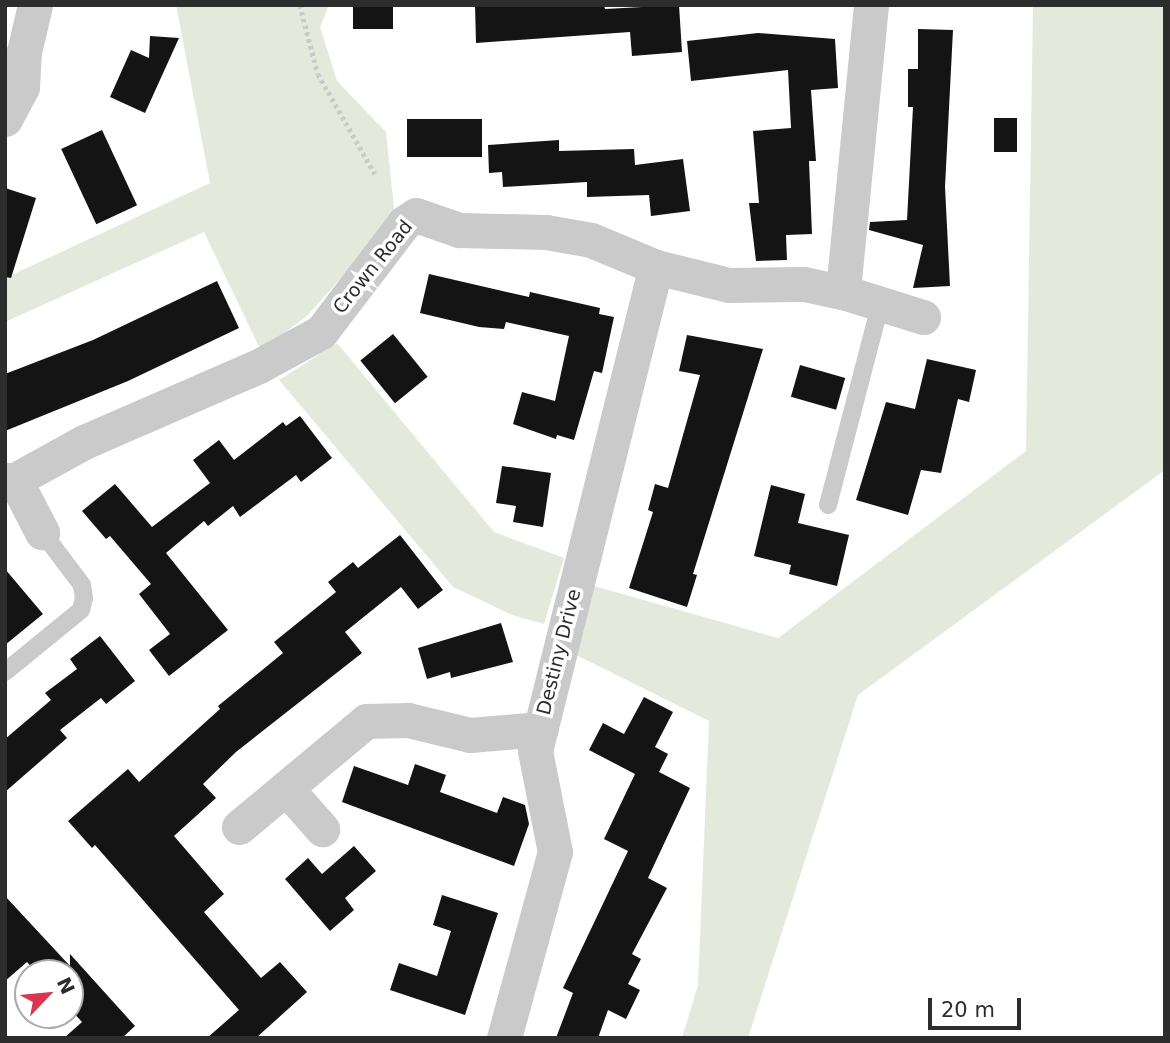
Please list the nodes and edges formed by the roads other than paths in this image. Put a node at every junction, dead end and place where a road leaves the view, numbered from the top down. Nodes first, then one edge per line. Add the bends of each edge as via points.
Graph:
1 (35, 5) edge
2 (871, 5) edge
3 (5, 119) edge
4 (656, 267) junction
5 (843, 292) junction
6 (880, 306) junction
7 (923, 317) dead end
8 (10, 480) edge
9 (828, 505) dead end
10 (43, 532) joint
11 (5, 672) edge
12 (541, 729) junction
13 (286, 788) junction
14 (239, 827) dead end
15 (322, 830) dead end
16 (504, 1038) edge

1 - 3 street via 24,52 22,88
2 - 5 street
4 - 5 street, Crown Road via 729,285 804,284
4 - 8 street, Crown Road via 591,240 546,232 459,230 416,215 404,223 321,332 259,366 84,442
4 - 12 street, Destiny Drive
5 - 6 street, Crown Road
6 - 7 street, Crown Road
6 - 9 lane
8 - 10 street, Crown Road
10 - 11 lane via 82,585 81,610
12 - 13 street via 470,735 408,720 366,721
12 - 16 street, Destiny Drive via 535,751 555,852
13 - 14 street
13 - 15 street

